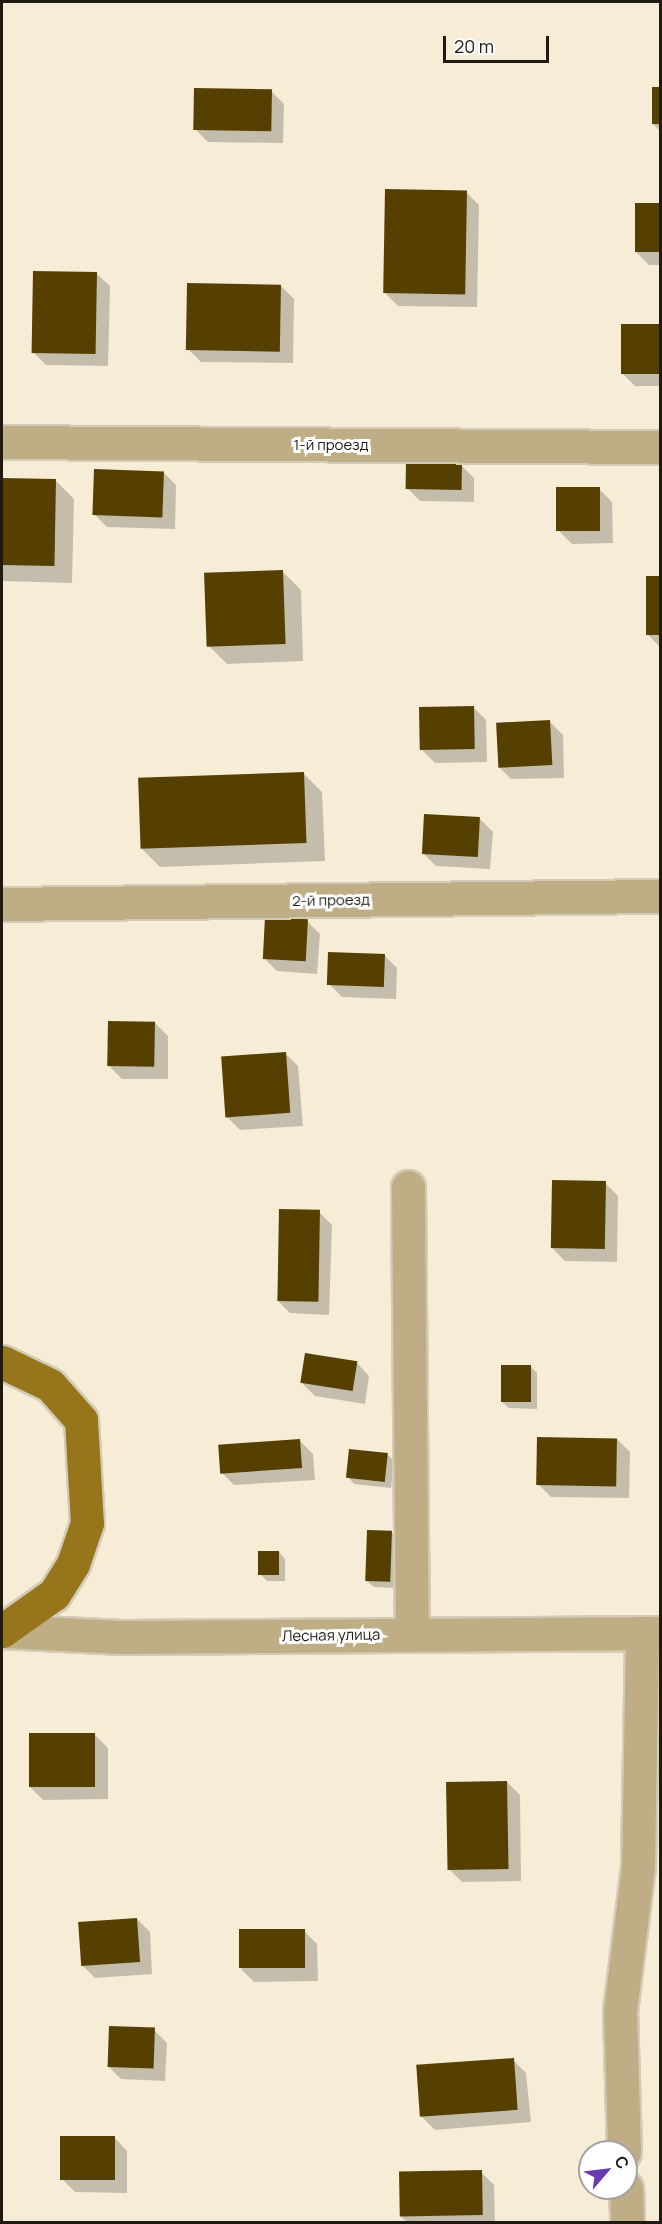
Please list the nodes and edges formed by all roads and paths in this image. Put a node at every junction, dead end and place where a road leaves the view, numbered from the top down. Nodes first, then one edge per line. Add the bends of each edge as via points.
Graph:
1 (2, 442) edge
2 (660, 447) edge
3 (660, 896) edge
4 (2, 904) edge
5 (408, 1187) dead end
6 (2, 1362) edge
7 (2, 1631) edge
8 (651, 1633) edge
9 (412, 1634) junction
10 (624, 2140) edge
11 (626, 2200) edge
12 (627, 2223) edge

1 - 2 street, 1-й проезд
3 - 4 street, 2-й проезд
5 - 9 street
6 - 7 main road via 50,1385 81,1420 87,1523 73,1564 54,1594
7 - 9 street, Лесная улица via 122,1637
8 - 9 street, Лесная улица
8 - 10 street via 638,1866 620,2010
11 - 12 street

